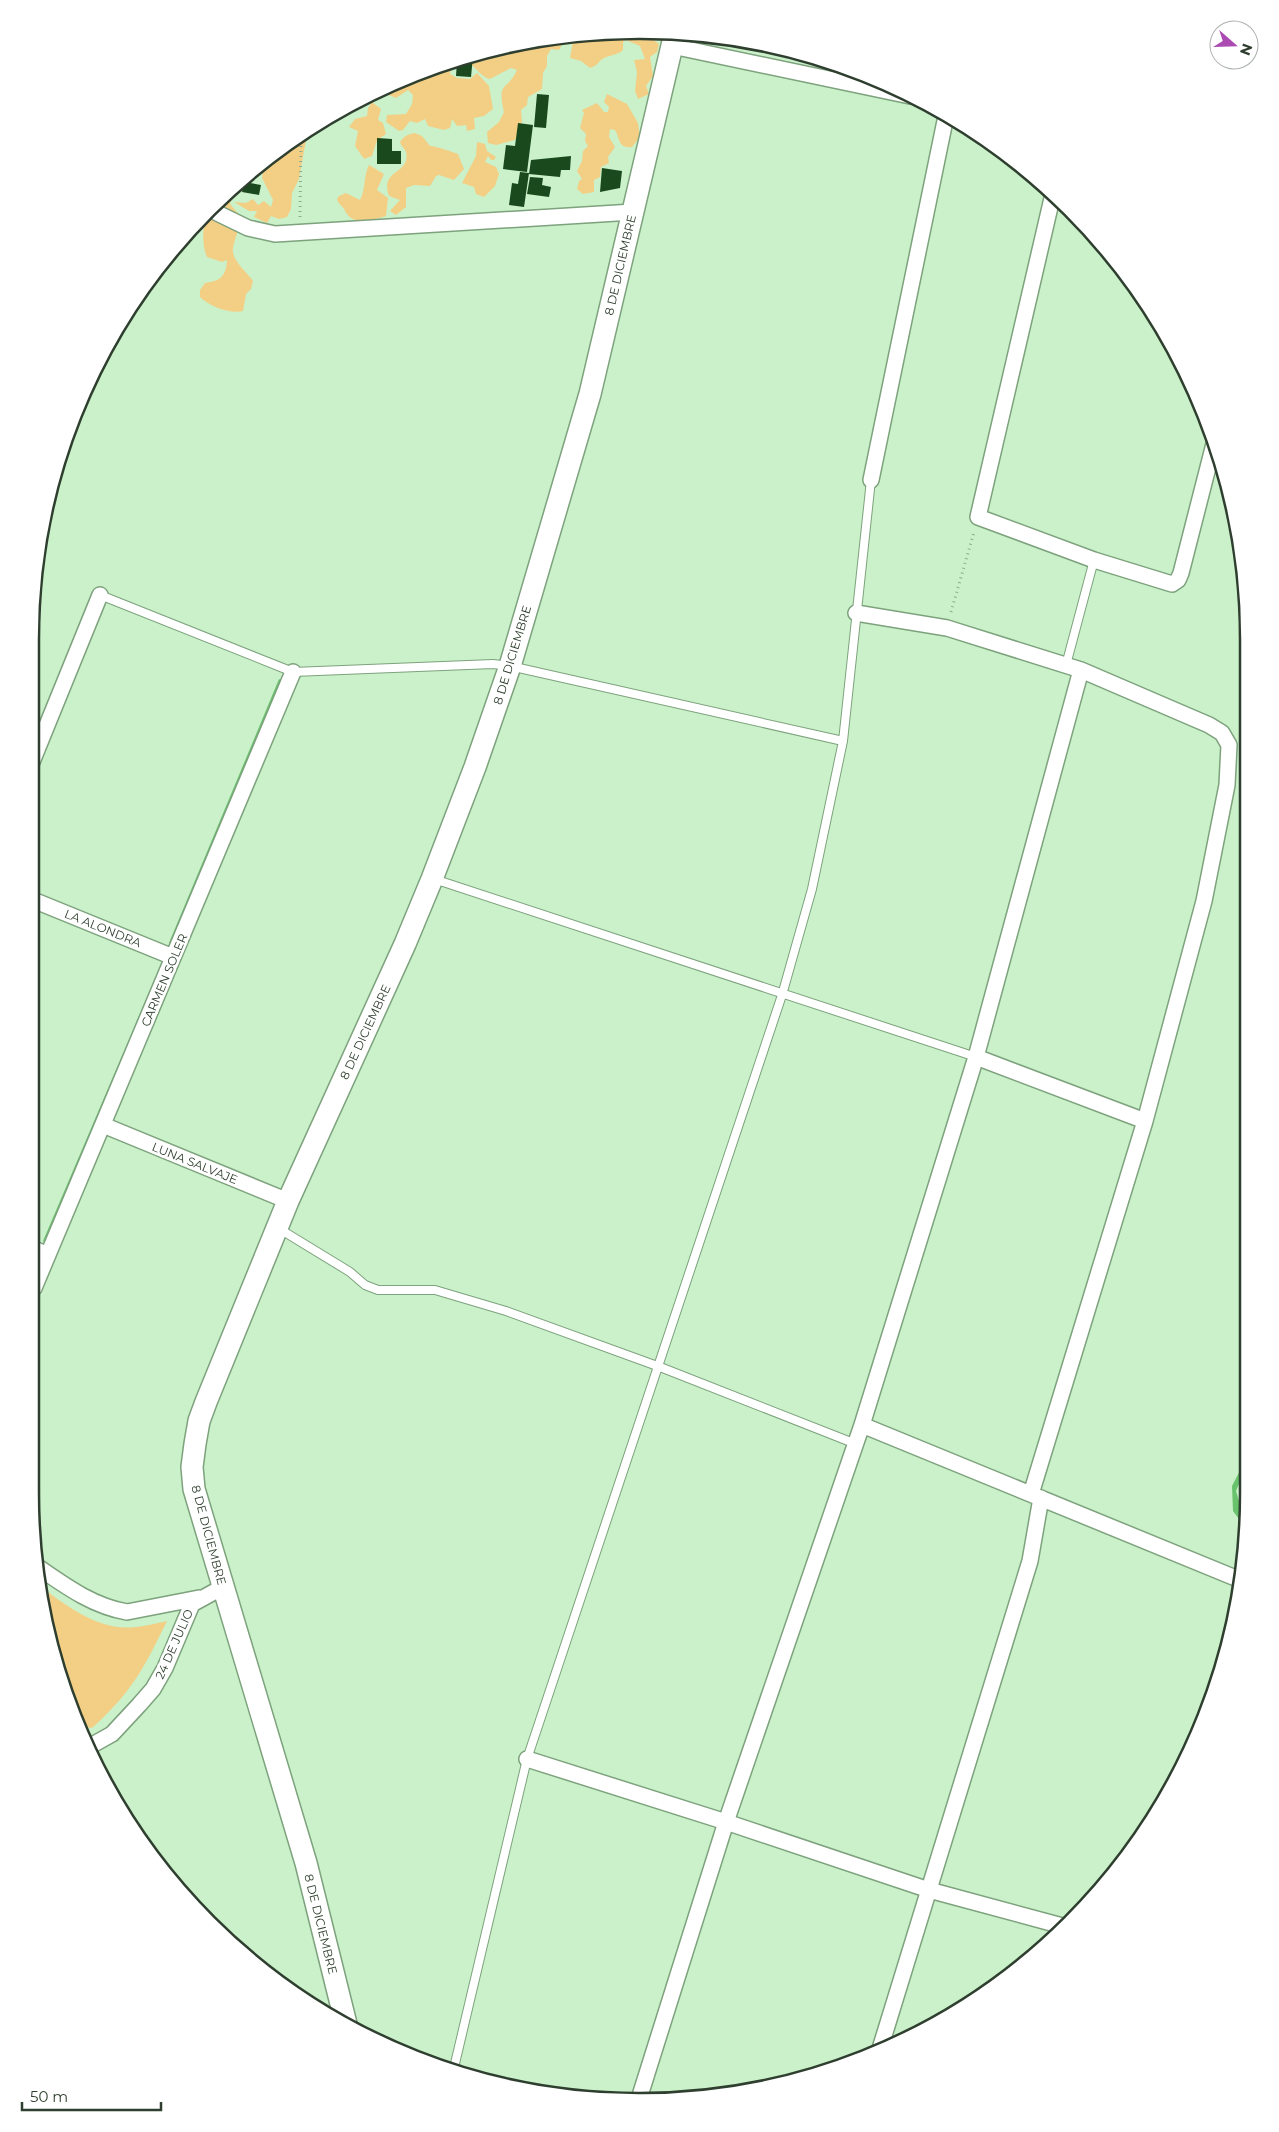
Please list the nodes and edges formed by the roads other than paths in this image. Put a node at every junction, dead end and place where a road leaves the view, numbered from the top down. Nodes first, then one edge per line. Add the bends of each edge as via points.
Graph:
1 (674, 40) edge
2 (879, 89) edge
3 (945, 122) edge
4 (1051, 202) edge
5 (633, 212) junction
6 (217, 213) edge
7 (1211, 455) edge
8 (871, 480) joint
9 (1094, 560) junction
10 (100, 595) joint
11 (856, 613) junction
12 (1066, 665) junction
13 (510, 666) junction
14 (1081, 670) junction
15 (293, 672) junction
16 (843, 741) junction
17 (39, 745) edge
18 (432, 879) junction
19 (39, 903) edge
20 (173, 957) junction
21 (782, 995) junction
22 (976, 1057) junction
23 (1145, 1121) junction
24 (103, 1125) junction
25 (288, 1201) junction
26 (277, 1227) junction
27 (41, 1252) edge
28 (660, 1367) junction
29 (862, 1425) junction
30 (856, 1444) junction
31 (1036, 1496) junction
32 (44, 1571) edge
33 (1234, 1577) edge
34 (222, 1586) junction
35 (199, 1598) junction
36 (94, 1743) edge
37 (527, 1759) junction
38 (726, 1822) junction
39 (929, 1890) junction
40 (1056, 1924) edge
41 (344, 2016) edge
42 (882, 2042) edge
43 (455, 2064) edge
44 (641, 2093) edge

1 - 2 street
1 - 5 street, 8 DE DICIEMBRE
3 - 8 street
4 - 9 street via 978,517
5 - 6 street via 275,234 248,228
5 - 13 street, 8 DE DICIEMBRE via 590,394
7 - 9 street via 1178,580 1172,584
8 - 11 lane
9 - 12 lane
10 - 15 lane
10 - 17 street
11 - 12 street via 947,628
11 - 16 lane
12 - 14 street
13 - 15 lane
13 - 16 lane
13 - 18 street, 8 DE DICIEMBRE
14 - 22 street
14 - 23 street via 1210,725 1222,732 1229,745 1227,785 1204,900
15 - 20 street, CARMEN SOLER
16 - 21 lane via 812,888
18 - 21 lane
18 - 25 street, 8 DE DICIEMBRE
19 - 20 street, LA ALONDRA
20 - 24 street, CARMEN SOLER
21 - 22 lane
21 - 28 lane
22 - 23 street
22 - 29 street
23 - 31 street
24 - 25 street, LUNA SALVAJE
24 - 27 street, CARMEN SOLER
25 - 26 street, 8 DE DICIEMBRE
26 - 28 lane via 378,1290 435,1290
26 - 34 street, 8 DE DICIEMBRE via 203,1408 195,1444 194,1488
28 - 30 lane
28 - 37 lane
29 - 30 street
29 - 31 street
30 - 38 street
31 - 33 street
31 - 39 street via 1030,1561
32 - 35 street via 85,1598 116,1610 128,1612
34 - 35 street, 24 DE JULIO
34 - 41 street, 8 DE DICIEMBRE via 306,1863
35 - 36 street, 24 DE JULIO via 187,1612 153,1689 112,1734
37 - 38 street
37 - 43 lane
38 - 39 street
38 - 44 street
39 - 40 street
39 - 42 street

